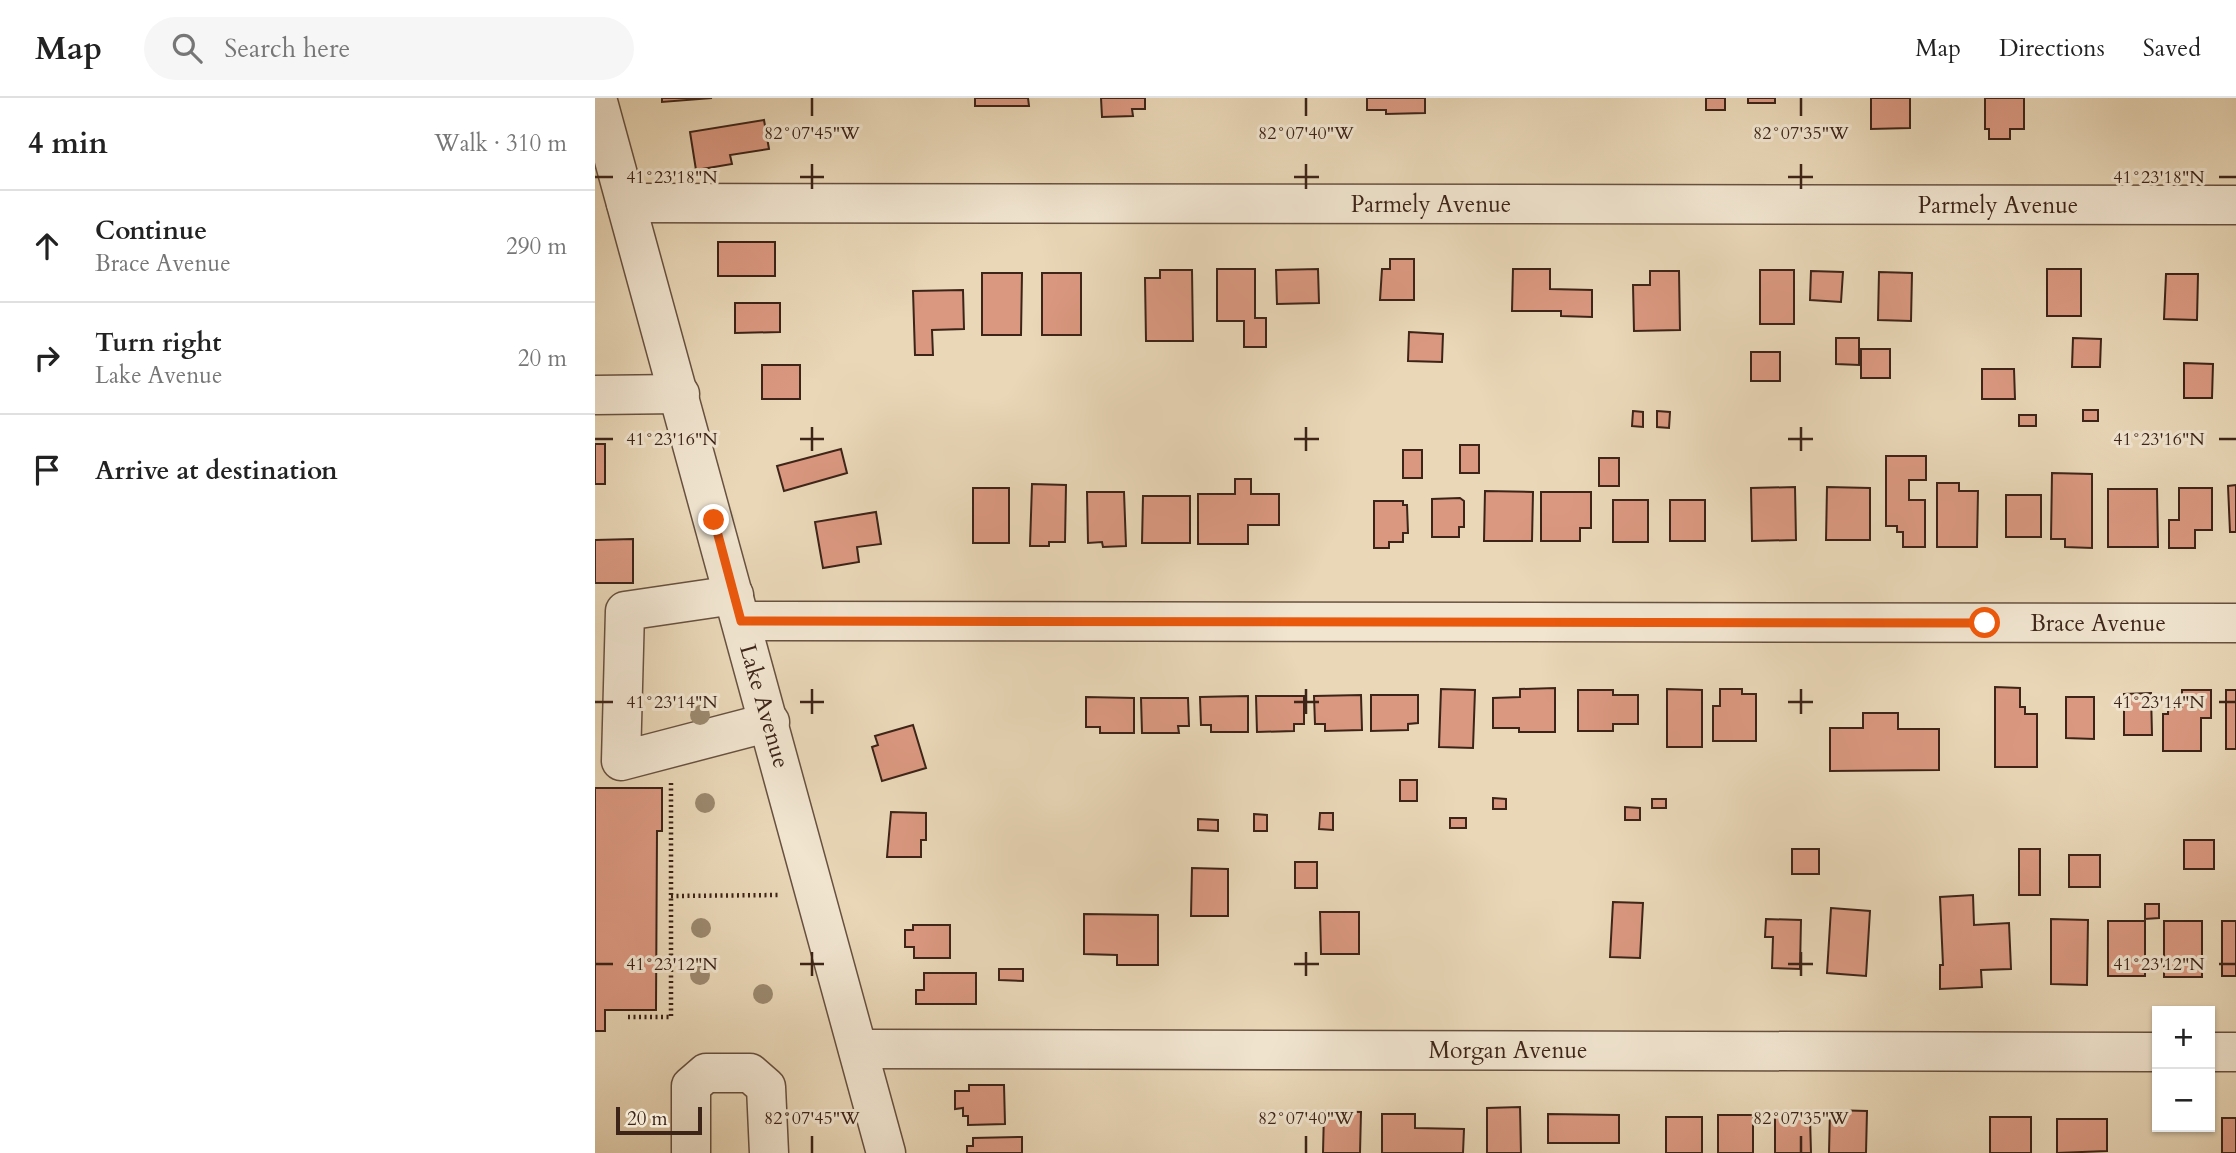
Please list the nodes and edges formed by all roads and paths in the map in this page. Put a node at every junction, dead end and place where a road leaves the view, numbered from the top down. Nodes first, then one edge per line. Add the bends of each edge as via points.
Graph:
1 (597, 98) edge
2 (626, 203) junction
3 (2236, 205) edge
4 (680, 394) junction
5 (595, 395) edge
6 (610, 608) edge
7 (738, 608) junction
8 (2236, 623) edge
9 (770, 722) junction
10 (608, 761) edge
11 (671, 773) dead end
12 (778, 895) dead end
13 (671, 896) junction
14 (628, 1017) dead end
15 (858, 1049) junction
16 (2152, 1052) edge
17 (2215, 1052) edge
18 (2236, 1052) edge
19 (691, 1153) edge
20 (769, 1153) edge
21 (886, 1153) edge

1 - 2 street, Lake Avenue
2 - 3 street, Parmely Avenue
2 - 4 street, Lake Avenue
4 - 5 street
4 - 7 street, Lake Avenue
6 - 7 street, Brace Avenue
6 - 10 street
7 - 8 street, Brace Avenue
7 - 9 street, Lake Avenue
9 - 10 street
9 - 15 street, Lake Avenue
11 - 13 path
12 - 13 path
13 - 14 path via 671,1017
15 - 16 street, Morgan Avenue
15 - 21 street, Lake Avenue
17 - 18 street
19 - 20 street via 691,1086 706,1073 750,1073 766,1087

